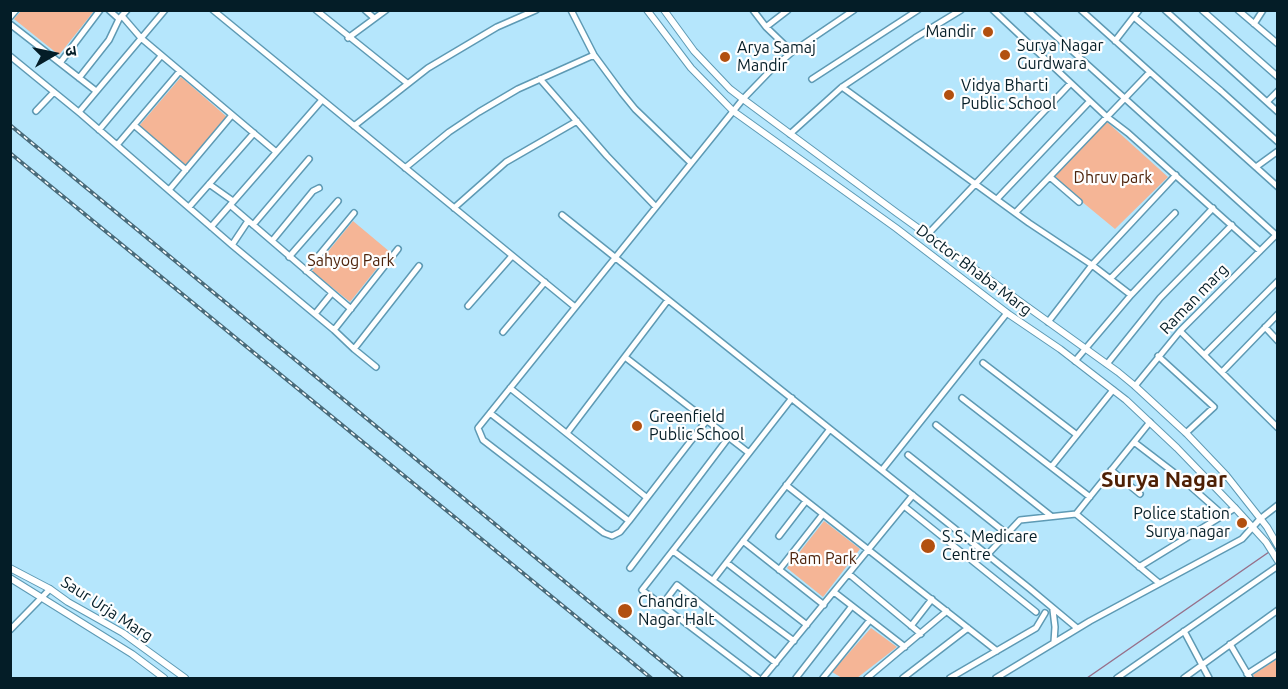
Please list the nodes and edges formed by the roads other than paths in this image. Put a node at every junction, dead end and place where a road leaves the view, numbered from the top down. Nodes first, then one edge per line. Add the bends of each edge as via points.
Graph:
1 (16, 10) edge
2 (100, 10) edge
3 (110, 10) edge
4 (127, 10) edge
5 (165, 10) edge
6 (213, 10) edge
7 (316, 10) edge
8 (365, 10) edge
9 (386, 10) edge
10 (536, 10) edge
11 (571, 10) edge
12 (648, 10) edge
13 (664, 10) edge
14 (753, 10) edge
15 (788, 10) edge
16 (854, 10) edge
17 (918, 10) edge
18 (961, 10) edge
19 (993, 10) edge
20 (1027, 10) edge
21 (1081, 10) edge
22 (1139, 10) edge
23 (1164, 10) edge
24 (1203, 10) edge
25 (1238, 10) edge
26 (1263, 10) edge
27 (1134, 17) junction
28 (10, 18) edge
29 (120, 18) junction
30 (374, 18) junction
31 (10, 24) edge
32 (1254, 24) junction
33 (766, 27) junction
34 (348, 38) junction
35 (141, 39) junction
36 (1115, 41) junction
37 (1278, 44) edge
38 (792, 52) junction
39 (594, 55) junction
40 (10, 56) edge
41 (161, 56) junction
42 (60, 63) junction
43 (180, 71) junction
44 (1150, 72) junction
45 (1278, 77) edge
46 (80, 78) junction
47 (540, 79) junction
48 (812, 79) dead end
49 (407, 83) junction
50 (1070, 84) junction
51 (842, 87) junction
52 (96, 91) junction
53 (1278, 91) edge
54 (54, 92) junction
55 (742, 99) junction
56 (1123, 99) junction
57 (322, 100) junction
58 (1090, 101) junction
59 (1267, 102) junction
60 (36, 111) dead end
61 (733, 111) junction
62 (79, 112) junction
63 (1278, 112) edge
64 (232, 115) junction
65 (1107, 117) junction
66 (577, 121) junction
67 (134, 125) junction
68 (354, 126) junction
69 (99, 130) junction
70 (254, 133) junction
71 (790, 134) junction
72 (1278, 142) edge
73 (117, 145) junction
74 (275, 151) junction
75 (1278, 151) edge
76 (309, 159) dead end
77 (691, 163) junction
78 (1256, 167) junction
79 (405, 168) junction
80 (186, 170) junction
81 (1176, 175) junction
82 (1050, 177) junction
83 (209, 184) junction
84 (977, 185) junction
85 (1278, 187) edge
86 (319, 188) dead end
87 (169, 190) junction
88 (997, 199) junction
89 (338, 201) dead end
90 (1079, 202) dead end
91 (231, 203) junction
92 (189, 207) junction
93 (656, 207) junction
94 (454, 208) junction
95 (1213, 208) junction
96 (1016, 212) junction
97 (354, 213) dead end
98 (1175, 213) dead end
99 (561, 215) dead end
100 (251, 223) junction
101 (1232, 225) junction
102 (211, 227) junction
103 (928, 234) junction
104 (1277, 234) edge
105 (272, 241) junction
106 (232, 245) junction
107 (398, 249) dead end
108 (1260, 251) junction
109 (512, 256) junction
110 (289, 257) junction
111 (615, 258) junction
112 (1092, 265) junction
113 (418, 266) dead end
114 (306, 271) junction
115 (1110, 279) junction
116 (1278, 281) edge
117 (545, 282) junction
118 (332, 293) junction
119 (1131, 295) junction
120 (668, 300) junction
121 (468, 306) dead end
122 (575, 307) junction
123 (351, 309) junction
124 (1007, 313) junction
125 (315, 314) junction
126 (1278, 314) edge
127 (1048, 322) junction
128 (1264, 327) junction
129 (334, 330) junction
130 (1180, 331) junction
131 (503, 332) dead end
132 (1278, 341) edge
133 (1085, 349) junction
134 (354, 350) junction
135 (1205, 354) junction
136 (1158, 356) junction
137 (625, 357) junction
138 (1075, 361) junction
139 (983, 363) dead end
140 (1107, 364) junction
141 (376, 367) dead end
142 (1222, 372) junction
143 (1135, 386) junction
144 (510, 388) junction
145 (1113, 390) junction
146 (962, 398) dead end
147 (792, 399) junction
148 (490, 413) junction
149 (707, 420) junction
150 (1150, 422) junction
151 (936, 425) dead end
152 (1278, 428) edge
153 (830, 429) junction
154 (567, 433) junction
155 (1186, 433) junction
156 (1077, 435) junction
157 (729, 437) junction
158 (1134, 442) junction
159 (749, 453) junction
160 (908, 455) dead end
161 (1052, 466) junction
162 (882, 470) junction
163 (1111, 470) junction
164 (786, 485) junction
165 (1140, 494) dead end
166 (913, 495) junction
167 (646, 497) junction
168 (1090, 497) junction
169 (806, 501) junction
170 (1278, 505) edge
171 (904, 506) junction
172 (1235, 508) junction
173 (823, 514) junction
174 (1076, 514) junction
175 (1223, 515) junction
176 (1051, 516) junction
177 (1260, 519) junction
178 (629, 521) junction
179 (1252, 528) junction
180 (1007, 534) junction
181 (778, 536) dead end
182 (743, 541) junction
183 (1278, 546) edge
184 (868, 550) junction
185 (673, 551) junction
186 (988, 555) junction
187 (1276, 559) edge
188 (727, 563) junction
189 (1278, 566) edge
190 (1139, 567) junction
191 (10, 568) edge
192 (630, 568) dead end
193 (779, 570) junction
194 (849, 574) junction
195 (10, 578) edge
196 (712, 580) junction
197 (1159, 583) junction
198 (50, 589) junction
199 (834, 592) junction
200 (43, 598) junction
201 (932, 599) junction
202 (662, 605) junction
203 (824, 605) junction
204 (852, 606) junction
205 (1053, 608) junction
206 (1278, 610) edge
207 (946, 611) junction
208 (1036, 612) dead end
209 (1045, 613) dead end
210 (870, 620) junction
211 (807, 625) junction
212 (911, 626) junction
213 (968, 628) junction
214 (1077, 628) junction
215 (10, 630) edge
216 (1184, 631) junction
217 (921, 634) junction
218 (794, 641) junction
219 (1054, 642) junction
220 (1230, 644) junction
221 (905, 647) junction
222 (997, 651) junction
223 (1278, 654) edge
224 (776, 663) junction
225 (1202, 665) junction
226 (828, 673) junction
227 (1249, 676) edge
228 (164, 678) edge
229 (185, 678) edge
230 (758, 678) edge
231 (763, 678) edge
232 (796, 678) edge
233 (823, 678) edge
234 (835, 678) edge
235 (867, 678) edge
236 (903, 678) edge
237 (951, 678) edge
238 (996, 678) edge
239 (1117, 678) edge
240 (1184, 678) edge
241 (1209, 678) edge

1 - 28 street
2 - 42 street
3 - 29 street
4 - 29 street
5 - 35 street
6 - 57 street
7 - 34 street
8 - 30 street
9 - 30 street
10 - 49 street via 461,47
11 - 39 street
12 - 61 street, Doctor Bhaba Marg via 691,68
13 - 55 street, Doctor Bhaba Marg via 694,51
14 - 33 street
15 - 33 street
16 - 38 street
17 - 48 street
18 - 51 street
19 - 50 street
20 - 56 street
21 - 36 street
22 - 27 street
23 - 59 street
24 - 45 street
25 - 32 street
26 - 32 street
27 - 36 street
27 - 72 street
29 - 35 street
29 - 46 street via 109,40
30 - 34 street
31 - 42 street
32 - 37 street
33 - 38 street
34 - 49 street
35 - 41 street
35 - 52 street
36 - 44 street
38 - 55 street
39 - 47 street
39 - 77 street via 635,109
40 - 54 street
41 - 43 street
41 - 69 street
42 - 46 street
43 - 64 street
43 - 67 street
44 - 56 street
44 - 78 street
46 - 52 street
47 - 66 street
47 - 79 street via 478,112
49 - 68 street
50 - 58 street
50 - 84 street
51 - 71 street
51 - 84 street
52 - 62 street
53 - 59 street
54 - 60 street
54 - 62 street
55 - 61 street
55 - 71 street, Doctor Bhaba Marg
56 - 65 street
56 - 104 street
57 - 68 street
57 - 74 street
58 - 65 street
58 - 88 street
59 - 63 street
61 - 77 street
61 - 124 street, Doctor Bhaba Marg
62 - 69 street
64 - 70 street
64 - 80 street
65 - 81 street
65 - 82 street
66 - 93 street
66 - 94 street via 506,162
67 - 73 street
67 - 80 street
68 - 79 street
69 - 73 street
70 - 74 street
70 - 83 street
71 - 103 street, Doctor Bhaba Marg
73 - 87 street
74 - 91 street
75 - 78 street
76 - 100 street
77 - 93 street
78 - 85 street
79 - 94 street
80 - 87 street
81 - 95 street
81 - 112 street
82 - 90 street
82 - 96 street
83 - 91 street
83 - 92 street
84 - 88 street
84 - 103 street
86 - 105 street
87 - 92 street
88 - 96 street
89 - 110 street
91 - 100 street
91 - 102 street
92 - 102 street
93 - 111 street
94 - 109 street
95 - 101 street
95 - 119 street
96 - 112 street
97 - 114 street
98 - 115 street
99 - 111 street
100 - 105 street
100 - 106 street
101 - 108 street
101 - 140 street via 1160,298
102 - 106 street
103 - 127 street, Doctor Bhaba Marg
104 - 108 street, Raman marg
105 - 110 street
106 - 125 street
107 - 123 street
108 - 130 street, Raman marg
109 - 117 street
109 - 121 street
110 - 114 street
111 - 120 street
111 - 122 street
112 - 115 street
112 - 127 street
113 - 134 street
114 - 118 street
115 - 119 street
116 - 135 street
117 - 122 street
117 - 131 street
118 - 123 street
118 - 125 street
119 - 133 street
120 - 137 street
120 - 147 street
122 - 144 street
123 - 129 street
124 - 138 street, Doctor Bhaba Marg
124 - 162 street
125 - 129 street
126 - 128 street
127 - 133 street, Doctor Bhaba Marg
128 - 132 street
128 - 142 street
129 - 134 street
130 - 135 street
130 - 136 street, Raman marg
133 - 138 street
133 - 140 street, Doctor Bhaba Marg
134 - 141 street
135 - 142 street
136 - 143 street, Raman marg
136 - 155 street via 1214,407
137 - 149 street
137 - 154 street
138 - 145 street, Doctor Bhaba Marg
139 - 156 street
140 - 143 street, Doctor Bhaba Marg
142 - 152 street
143 - 155 street, Doctor Bhaba Marg
144 - 148 street
144 - 154 street
145 - 150 street, Doctor Bhaba Marg
145 - 156 street
146 - 161 street
147 - 153 street
147 - 159 street
148 - 178 street
148 - 178 street via 478,428 483,440 603,533 616,535
149 - 157 street
149 - 167 street
150 - 158 street
150 - 172 street, Doctor Bhaba Marg
151 - 176 street
153 - 162 street
153 - 164 street
154 - 167 street
155 - 177 street, Doctor Bhaba Marg
156 - 161 street
157 - 159 street
157 - 192 street
158 - 163 street
158 - 175 street
159 - 185 street
160 - 180 street
161 - 168 street
162 - 166 street
163 - 165 street
163 - 168 street
164 - 169 street
164 - 182 street
166 - 171 street
166 - 186 street
167 - 178 street
168 - 174 street
169 - 173 street
169 - 181 street
170 - 177 street
171 - 184 street
171 - 208 street
172 - 175 street
172 - 179 street, Doctor Bhaba Marg
173 - 184 street
173 - 193 street
174 - 176 street
174 - 190 street
175 - 190 street
176 - 180 street via 1023,519
177 - 179 street
177 - 183 street, Doctor Bhaba Marg
179 - 187 street, Doctor Bhaba Marg
179 - 197 street via 1242,539
180 - 186 street
182 - 188 street
182 - 193 street
184 - 194 street
184 - 201 street
185 - 196 street
185 - 202 street via 642,590
186 - 205 street
188 - 196 street
188 - 211 street
189 - 216 street
190 - 197 street
191 - 198 street, Saur Urja Marg
193 - 203 street
194 - 199 street
194 - 212 street
195 - 200 street, Saur Urja Marg
196 - 218 street
197 - 214 street
198 - 200 street
198 - 229 street, Saur Urja Marg via 123,633
199 - 203 street
199 - 204 street
200 - 215 street
200 - 228 street, Saur Urja Marg
201 - 207 street
201 - 212 street
202 - 224 street via 677,585
202 - 230 street
203 - 211 street
204 - 210 street
204 - 232 street
205 - 214 street
205 - 219 street
206 - 220 street
207 - 213 street
207 - 217 street
209 - 222 street via 1036,628
210 - 221 street
210 - 226 street
211 - 218 street
212 - 217 street
213 - 222 street
213 - 236 street
214 - 219 street
216 - 225 street
216 - 239 street
217 - 221 street
218 - 224 street
219 - 238 street
220 - 225 street
220 - 227 street
221 - 235 street
222 - 237 street
223 - 227 street
224 - 231 street
225 - 240 street
225 - 241 street
226 - 233 street
226 - 234 street

